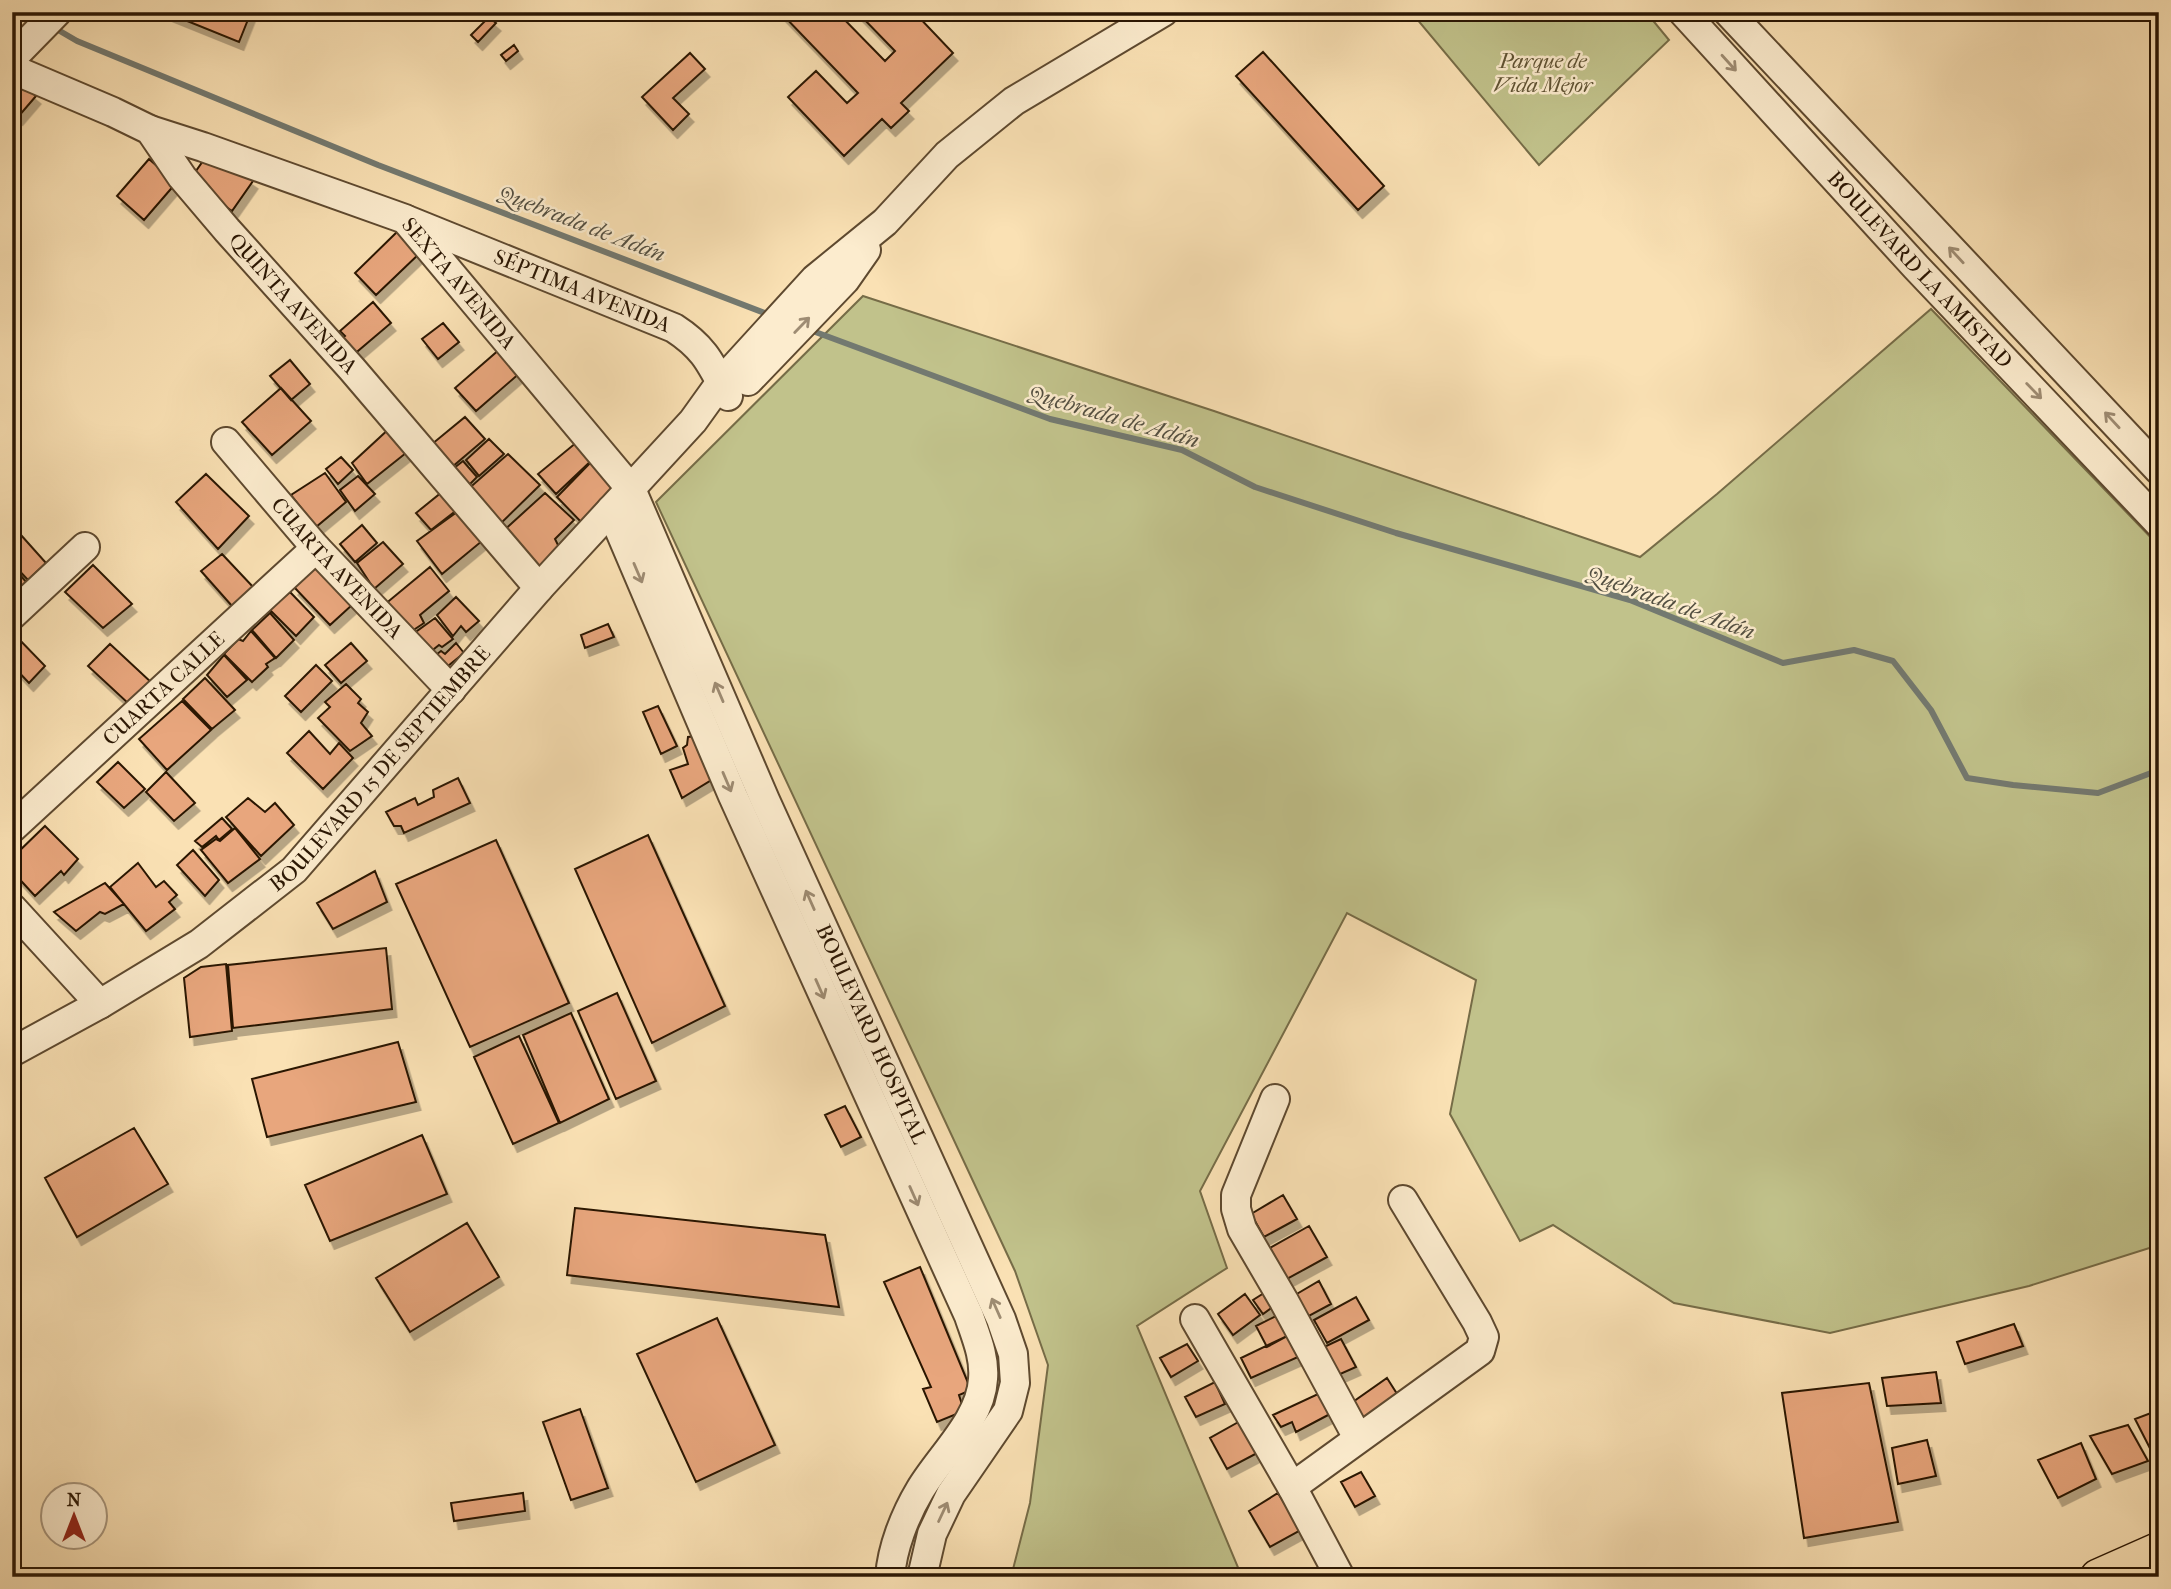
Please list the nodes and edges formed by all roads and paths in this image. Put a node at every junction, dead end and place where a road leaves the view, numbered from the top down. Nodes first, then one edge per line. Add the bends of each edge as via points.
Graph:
1 (57, 12) edge
2 (1163, 12) edge
3 (1684, 12) edge
4 (1728, 12) edge
5 (12, 58) edge
6 (12, 69) edge
7 (150, 130) junction
8 (405, 219) junction
9 (884, 222) junction
10 (725, 391) junction
11 (226, 442) dead end
12 (2159, 470) edge
13 (631, 489) junction
14 (611, 510) junction
15 (2159, 523) edge
16 (85, 547) dead end
17 (316, 548) junction
18 (539, 587) junction
19 (12, 615) edge
20 (451, 690) junction
21 (12, 828) edge
22 (12, 908) edge
23 (100, 1004) junction
24 (12, 1052) edge
25 (1275, 1099) dead end
26 (1402, 1200) dead end
27 (1195, 1319) dead end
28 (1358, 1438) junction
29 (1292, 1487) junction
30 (2159, 1550) edge
31 (890, 1577) edge
32 (922, 1577) edge
33 (1340, 1577) edge
34 (2098, 1577) edge

1 - 5 street
2 - 9 street, BOULEVARD 15 DE SEPTIEMBRE via 1014,101 947,155
3 -> 15 street, BOULEVARD LA AMISTAD via 1925,277
12 -> 4 street, BOULEVARD LA AMISTAD
6 - 7 street, QUINTA AVENIDA
7 - 8 street, SEXTA AVENIDA
7 - 18 street, QUINTA AVENIDA via 227,230
8 - 10 street, SÉPTIMA AVENIDA via 674,328 702,350
8 - 13 street, SEXTA AVENIDA
10 -> 9 street, BOULEVARD 15 DE SEPTIEMBRE via 845,279
9 - 10 street, BOULEVARD 15 DE SEPTIEMBRE via 815,279 757,344
10 - 13 street, BOULEVARD 15 DE SEPTIEMBRE
11 - 17 street, CUARTA AVENIDA
13 - 14 street, BOULEVARD 15 DE SEPTIEMBRE
32 -> 13 street, BOULEVARD HOSPITAL via 932,1534 951,1494 1008,1411 1015,1383 1013,1354
14 - 18 street, BOULEVARD 15 DE SEPTIEMBRE
14 -> 31 street, BOULEVARD HOSPITAL via 733,796 981,1351 983,1380 976,1408 919,1491 900,1531
16 - 19 street
17 - 20 street, CUARTA AVENIDA
17 - 21 street, CUARTA CALLE
18 - 20 street, BOULEVARD 15 DE SEPTIEMBRE
20 - 23 street, BOULEVARD 15 DE SEPTIEMBRE via 295,870 199,944
22 - 23 street
23 - 24 street, BOULEVARD 15 DE SEPTIEMBRE
25 - 28 street via 1237,1195 1236,1209 1242,1229
26 - 28 street via 1484,1337 1480,1351
27 - 29 street
28 - 29 street
29 - 33 street
30 - 34 main road

